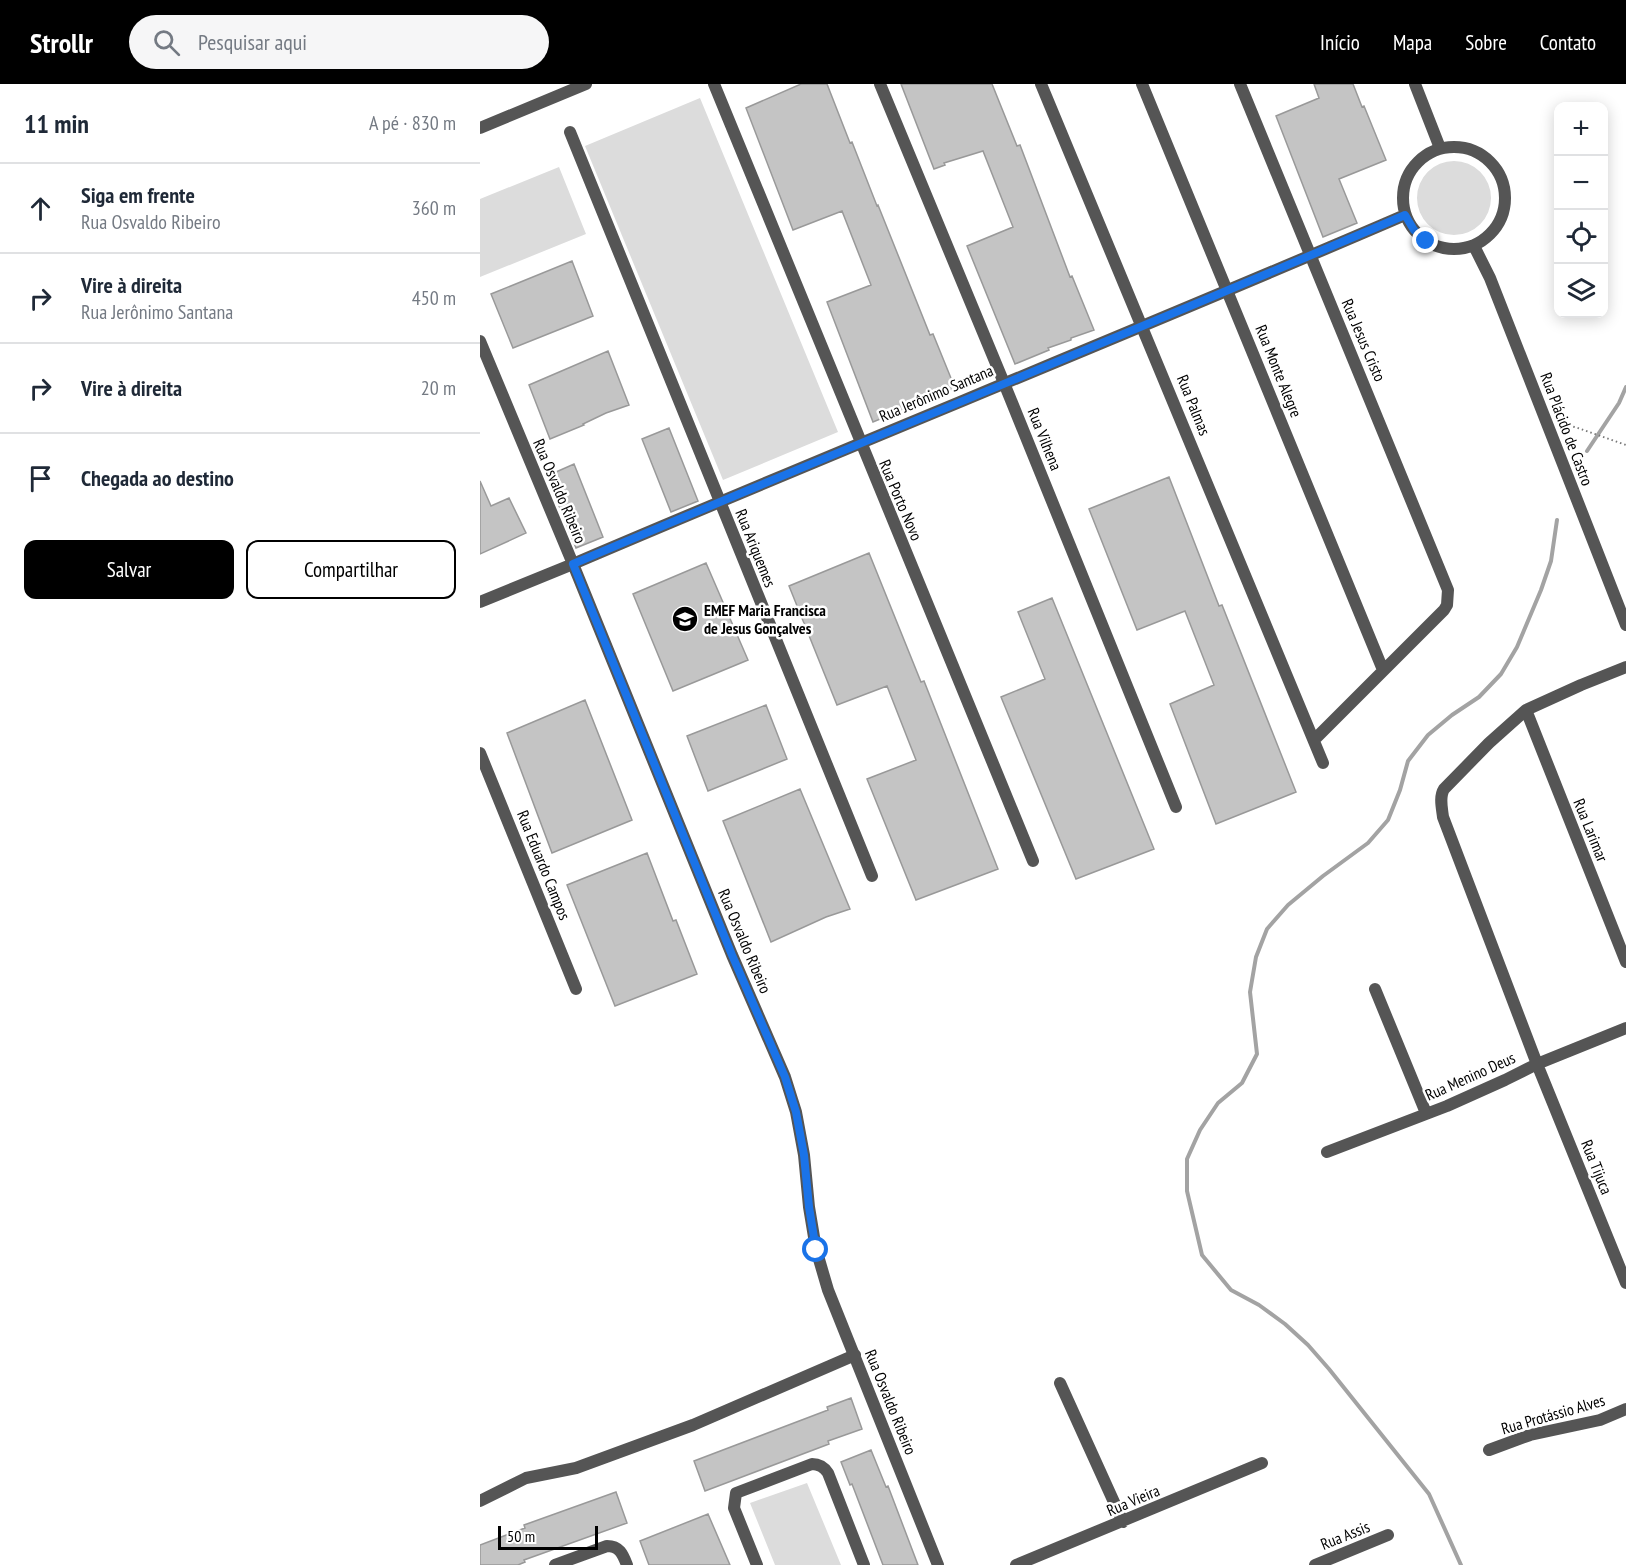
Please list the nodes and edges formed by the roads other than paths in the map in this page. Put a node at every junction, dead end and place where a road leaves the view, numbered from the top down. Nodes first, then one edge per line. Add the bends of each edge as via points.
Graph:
1 (586, 84) edge
2 (714, 84) edge
3 (880, 84) edge
4 (1041, 84) edge
5 (1142, 84) edge
6 (1240, 84) edge
7 (1414, 84) edge
8 (480, 129) edge
9 (570, 132) dead end
10 (1440, 148) junction
11 (1405, 215) junction
12 (1474, 246) junction
13 (1311, 256) junction
14 (1228, 291) junction
15 (1143, 326) junction
16 (480, 341) edge
17 (1005, 383) junction
18 (860, 443) junction
19 (719, 502) junction
20 (573, 564) junction
21 (480, 602) edge
22 (1626, 626) edge
23 (1626, 667) edge
24 (1383, 670) junction
25 (1526, 710) junction
26 (1314, 740) junction
27 (480, 753) edge
28 (1323, 763) dead end
29 (1176, 807) dead end
30 (1033, 861) dead end
31 (872, 876) dead end
32 (1626, 962) edge
33 (576, 989) dead end
34 (1374, 989) dead end
35 (1626, 1028) edge
36 (1537, 1064) junction
37 (1426, 1113) junction
38 (1327, 1152) dead end
39 (1626, 1283) edge
40 (855, 1355) junction
41 (1060, 1383) dead end
42 (1626, 1409) edge
43 (1489, 1450) dead end
44 (1262, 1463) dead end
45 (480, 1501) edge
46 (1123, 1522) junction
47 (1388, 1536) dead end
48 (555, 1565) edge
49 (627, 1565) edge
50 (757, 1565) edge
51 (864, 1565) edge
52 (938, 1565) edge
53 (1016, 1565) edge
54 (1315, 1565) edge

1 - 8 street
2 - 18 street, Rua Porto Novo
3 - 17 street, Rua Vilhena
4 - 15 street, Rua Palmas
5 - 14 street, Rua Monte Alegre
6 - 13 street, Rua Jesus Cristo
7 - 10 street
9 - 19 street, Rua Ariquemes
10 - 11 street via 1425,155 1405,182
10 - 12 street via 1474,150 1499,172 1505,189 1499,223
11 - 12 street via 1414,230 1441,248 1458,250
11 - 13 street, Rua Jerônimo Santana
12 - 22 street, Rua Plácido de Castro
13 - 14 street, Rua Jerônimo Santana
13 - 24 street, Rua Jesus Cristo via 1445,580 1448,598 1444,610
14 - 15 street, Rua Jerônimo Santana
14 - 24 street, Rua Monte Alegre
15 - 17 street, Rua Jerônimo Santana
15 - 26 street, Rua Palmas
16 - 20 street, Rua Osvaldo Ribeiro
17 - 18 street, Rua Jerônimo Santana
17 - 29 street, Rua Vilhena
18 - 19 street, Rua Jerônimo Santana
18 - 30 street, Rua Porto Novo
19 - 20 street, Rua Jerônimo Santana
19 - 31 street, Rua Ariquemes
20 - 21 street, Rua Jerônimo Santana
20 - 40 street, Rua Osvaldo Ribeiro via 785,1077 802,1145 816,1250
23 - 25 street, Rua Tijuca
24 - 26 street
25 - 32 street, Rua Larimar
25 - 36 street, Rua Tijuca via 1444,789 1442,807 1446,827
26 - 28 street, Rua Palmas
27 - 33 street, Rua Eduardo Campos
34 - 37 street
35 - 36 street, Rua Menino Deus
36 - 37 street, Rua Menino Deus via 1477,1094
36 - 39 street, Rua Tijuca
37 - 38 street, Rua Menino Deus
40 - 45 street via 693,1425 576,1468 526,1478
40 - 52 street, Rua Osvaldo Ribeiro
41 - 46 street
42 - 43 street, Rua Protássio Alves via 1600,1420 1530,1435
44 - 46 street, Rua Vieira
46 - 53 street, Rua Vieira
47 - 54 street, Rua Assis
48 - 49 street via 607,1546 620,1551
50 - 51 street via 734,1508 736,1493 812,1464 828,1473

